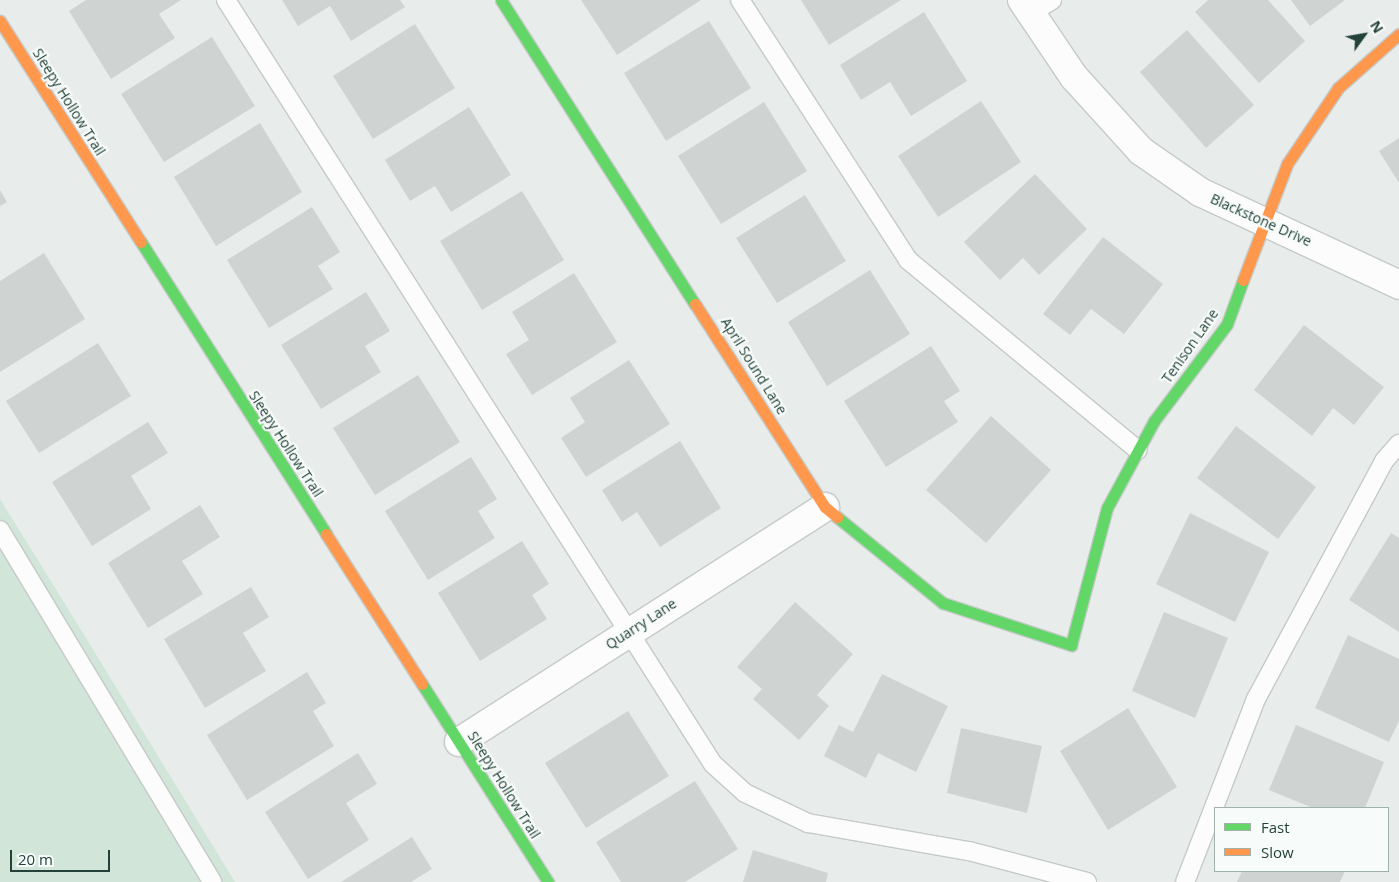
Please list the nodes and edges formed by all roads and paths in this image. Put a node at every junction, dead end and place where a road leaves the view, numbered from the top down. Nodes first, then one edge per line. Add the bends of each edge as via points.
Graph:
1 (226, 0) edge
2 (501, 0) edge
3 (740, 0) edge
4 (1035, 4) edge
5 (0, 21) edge
6 (1399, 34) edge
7 (1266, 226) junction
8 (1399, 285) edge
9 (1399, 444) edge
10 (1138, 450) junction
11 (825, 507) junction
12 (0, 530) edge
13 (629, 631) junction
14 (1071, 645) joint
15 (459, 742) junction
16 (1214, 807) edge
17 (1214, 807) edge
18 (212, 882) edge
19 (548, 882) edge
20 (1087, 882) edge
21 (1185, 882) edge

1 - 13 lane
2 - 11 street, April Sound Lane
3 - 10 lane via 908,260
4 - 7 street, Blackstone Drive via 1074,77 1141,151 1200,192
5 - 15 street, Sleepy Hollow Trail
6 - 7 street, Tenison Lane via 1338,88 1287,164
7 - 8 street, Blackstone Drive
7 - 10 street, Tenison Lane via 1227,324 1154,421
9 - 16 lane via 1384,461 1256,699
10 - 14 street, Tenison Lane via 1107,508
11 - 13 street, Quarry Lane
11 - 14 street, April Sound Lane via 943,603
12 - 18 lane
13 - 15 street, Quarry Lane
13 - 20 lane via 713,764 745,793 808,823 969,851
15 - 19 street, Sleepy Hollow Trail
17 - 21 lane

